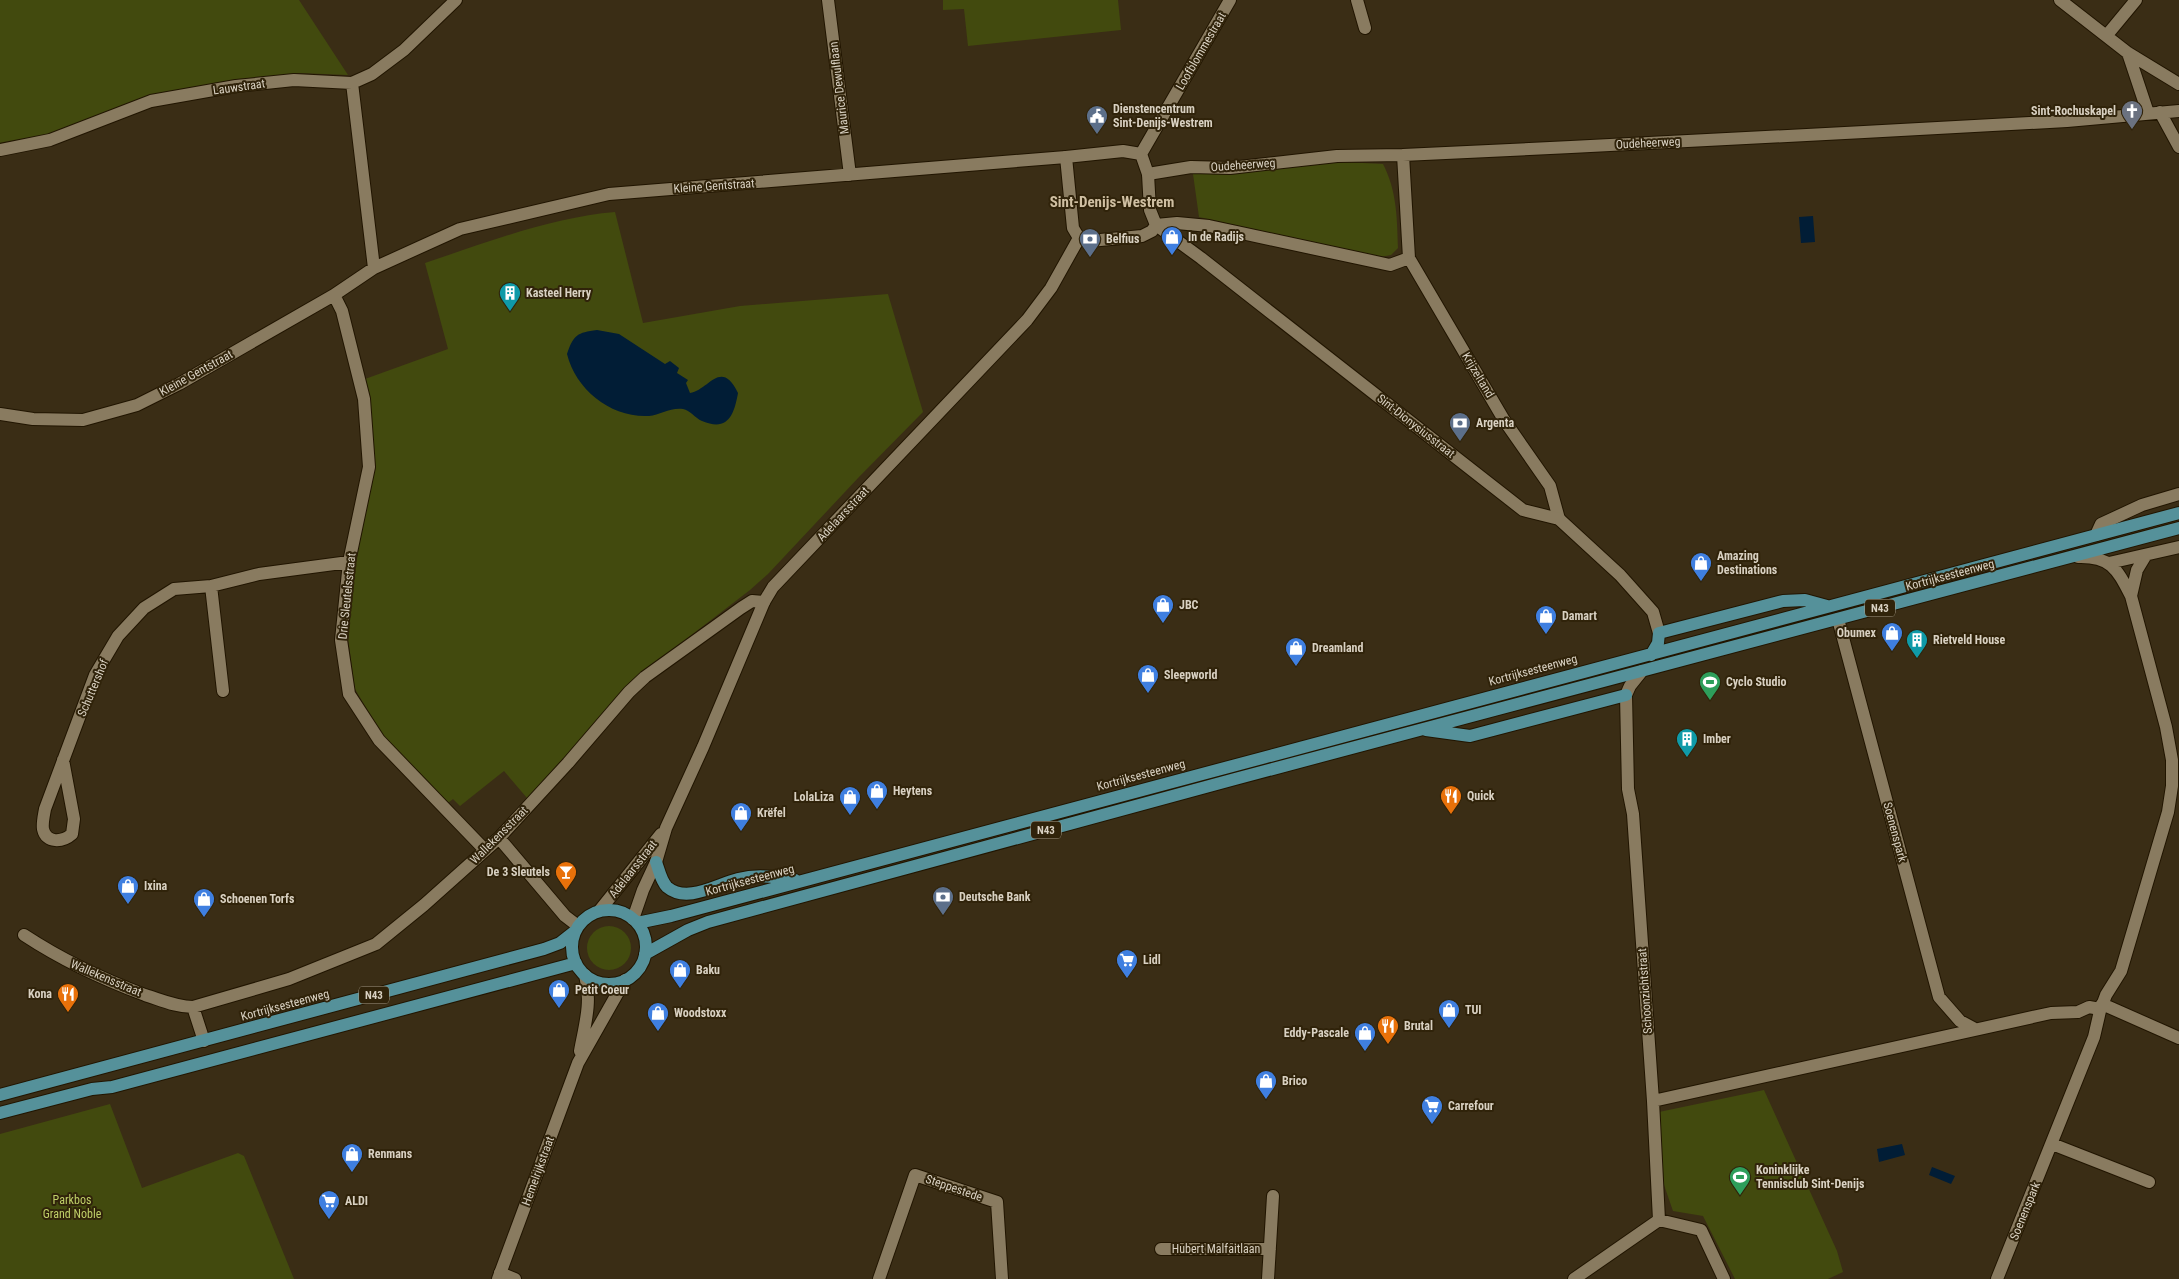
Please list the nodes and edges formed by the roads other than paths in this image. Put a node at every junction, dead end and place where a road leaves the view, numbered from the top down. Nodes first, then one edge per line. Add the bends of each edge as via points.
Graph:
1 (456, 0) edge
2 (828, 0) edge
3 (1230, 0) edge
4 (1357, 0) edge
5 (2060, 0) edge
6 (2136, 0) edge
7 (1365, 28) dead end
8 (2107, 35) junction
9 (2128, 53) junction
10 (352, 83) junction
11 (2179, 84) edge
12 (2179, 111) edge
13 (2154, 113) junction
14 (2179, 147) edge
15 (0, 150) edge
16 (1141, 154) junction
17 (1403, 155) junction
18 (1066, 157) junction
19 (1148, 174) junction
20 (850, 175) junction
21 (1156, 225) junction
22 (1079, 238) junction
23 (1409, 258) junction
24 (374, 268) junction
25 (334, 295) junction
26 (0, 414) edge
27 (2179, 494) edge
28 (2179, 513) edge
29 (1559, 519) junction
30 (2179, 528) edge
31 (2098, 529) junction
32 (2179, 547) edge
33 (2146, 556) junction
34 (2070, 557) junction
35 (349, 562) junction
36 (2110, 563) junction
37 (211, 586) junction
38 (2131, 596) junction
39 (764, 602) junction
40 (1827, 606) junction
41 (1838, 619) junction
42 (1659, 632) junction
43 (1653, 653) junction
44 (1642, 670) junction
45 (223, 691) dead end
46 (1626, 695) junction
47 (1421, 729) junction
48 (63, 760) junction
49 (666, 828) junction
50 (500, 838) junction
51 (485, 850) junction
52 (656, 862) junction
53 (800, 881) junction
54 (600, 910) junction
55 (635, 921) junction
56 (576, 929) junction
57 (24, 935) dead end
58 (645, 954) junction
59 (576, 963) junction
60 (585, 975) junction
61 (625, 980) junction
62 (2101, 1006) junction
63 (193, 1007) junction
64 (2078, 1012) junction
65 (2097, 1022) junction
66 (1974, 1029) junction
67 (2179, 1038) edge
68 (204, 1041) junction
69 (578, 1063) junction
70 (0, 1095) edge
71 (1654, 1101) junction
72 (0, 1113) edge
73 (2052, 1144) junction
74 (2149, 1182) dead end
75 (1273, 1196) dead end
76 (1659, 1220) junction
77 (1161, 1249) dead end
78 (1270, 1249) junction
79 (499, 1276) edge
80 (515, 1279) edge
81 (879, 1279) edge
82 (1002, 1279) edge
83 (1268, 1279) edge
84 (1574, 1279) edge
85 (1724, 1279) edge
86 (1997, 1279) edge

1 - 10 street, Lauwstraat via 404,50 372,74
2 - 20 street, Maurice Dewulflaan
3 - 16 street, Loofblommestraat
4 - 7 street
5 - 8 street
6 - 8 street
8 - 9 street
9 - 11 street
9 - 13 street
10 - 15 street, Lauwstraat via 294,80 159,99 50,140
10 - 24 street
12 - 13 street, Oudeheerweg
13 - 14 street
13 - 17 street, Oudeheerweg via 2028,123
16 - 18 street, Kleine Gentstraat via 1123,151
16 - 19 street
17 - 19 street, Oudeheerweg via 1337,156 1230,168 1191,167
17 - 23 street, Krijzeltand
18 - 20 street, Kleine Gentstraat
18 - 22 street via 1073,228
19 - 21 street via 1150,210
20 - 24 street, Kleine Gentstraat via 609,194 460,229
21 - 22 street via 1142,236 1090,242
21 - 23 street via 1209,226 1390,265
21 - 29 street, Sint-Dionysiusstraat via 1523,510
22 - 39 street, Adelaarsstraat via 1051,288 1027,320 773,587
23 - 29 street, Krijzeltand via 1504,420 1550,486
24 - 25 street, Kleine Gentstraat
25 - 26 street, Kleine Gentstraat via 137,405 83,420 33,419
25 - 35 street, Drie Sleutelsstraat via 342,310 364,399 369,466
27 - 31 street, Kortrijksesteenweg via 2142,505
28 - 31 main road, Kortrijksesteenweg / N43
29 - 42 street, Sint-Dionysiusstraat via 1620,575 1653,612
30 - 34 main road, Kortrijksesteenweg / N43
31 - 40 main road, Kortrijksesteenweg / N43
32 - 33 street
33 - 36 street
33 - 38 street, Soenenspark via 2137,570
34 - 36 street via 2089,556
34 - 41 main road, Kortrijksesteenweg / N43
35 - 37 street, Schuttershof via 259,574
35 - 51 street, Drie Sleutelsstraat via 341,640 349,694 379,740
36 - 38 street, Soenenspark
37 - 45 street
37 - 48 street, Schuttershof via 174,589 144,608 118,636 95,675
38 - 62 street, Soenenspark via 2166,728 2172,760 2172,786 2168,812 2121,971
39 - 49 street, Adelaarsstraat
39 - 50 street, Wallekensstraat via 752,601 645,677
40 - 42 main road, Kortrijksesteenweg / N43 via 1805,600 1783,600
40 - 43 main road, Kortrijksesteenweg / N43
41 - 44 main road, Kortrijksesteenweg / N43
41 - 66 street, Soenenspark via 1939,997 1960,1021
42 - 43 main road
43 - 44 main road
43 - 53 main road, Kortrijksesteenweg / N43
44 - 46 street
44 - 47 main road, Kortrijksesteenweg / N43
46 - 47 main road, N43 via 1470,736
46 - 71 street, Schoonzichtstraat via 1628,789 1633,814
47 - 58 main road, Kortrijksesteenweg / N43 via 708,922
48 - 48 street, Schuttershof via 44,809 43,828 46,836 55,841 72,834 74,819
49 - 52 street, Adelaarsstraat
49 - 54 street, Adelaarsstraat
50 - 51 street, Wallekensstraat
50 - 56 street
51 - 63 street, Wallekensstraat via 376,944 289,979
52 - 53 main road, N43 via 667,887 683,894 763,875
52 - 55 street, Adelaarsstraat via 643,890
53 - 55 main road, Kortrijksesteenweg / N43 via 671,916
54 - 55 main road via 618,911
54 - 56 main road, N43
55 - 58 main road via 643,931
56 - 59 main road via 571,948
56 - 68 main road, Kortrijksesteenweg / N43 via 560,943 544,949
57 - 63 street, Wallekensstraat via 62,959 114,984 180,1007
58 - 61 main road, N43 via 639,970
59 - 60 main road
59 - 72 main road, N43 via 112,1087 92,1088
60 - 61 main road via 599,983 615,984
60 - 69 street, Hemelrijkstraat via 589,991 588,1008
61 - 69 street, Hemelrijkstraat
62 - 64 street
62 - 65 street, Soenenspark
62 - 67 street
63 - 68 street
64 - 65 street
64 - 66 street via 2051,1013
65 - 73 street, Soenenspark
66 - 71 street
68 - 70 main road, Kortrijksesteenweg / N43
69 - 79 street, Hemelrijkstraat
71 - 76 street, Schoonzichtstraat
73 - 74 street
73 - 86 street, Soenenspark
75 - 78 street, Hubert Malfaitlaan
76 - 84 street
76 - 85 street via 1701,1230
77 - 78 street, Hubert Malfaitlaan
78 - 83 street, Hubert Malfaitlaan
79 - 80 street
81 - 82 street, Steppestede via 915,1175 997,1202

